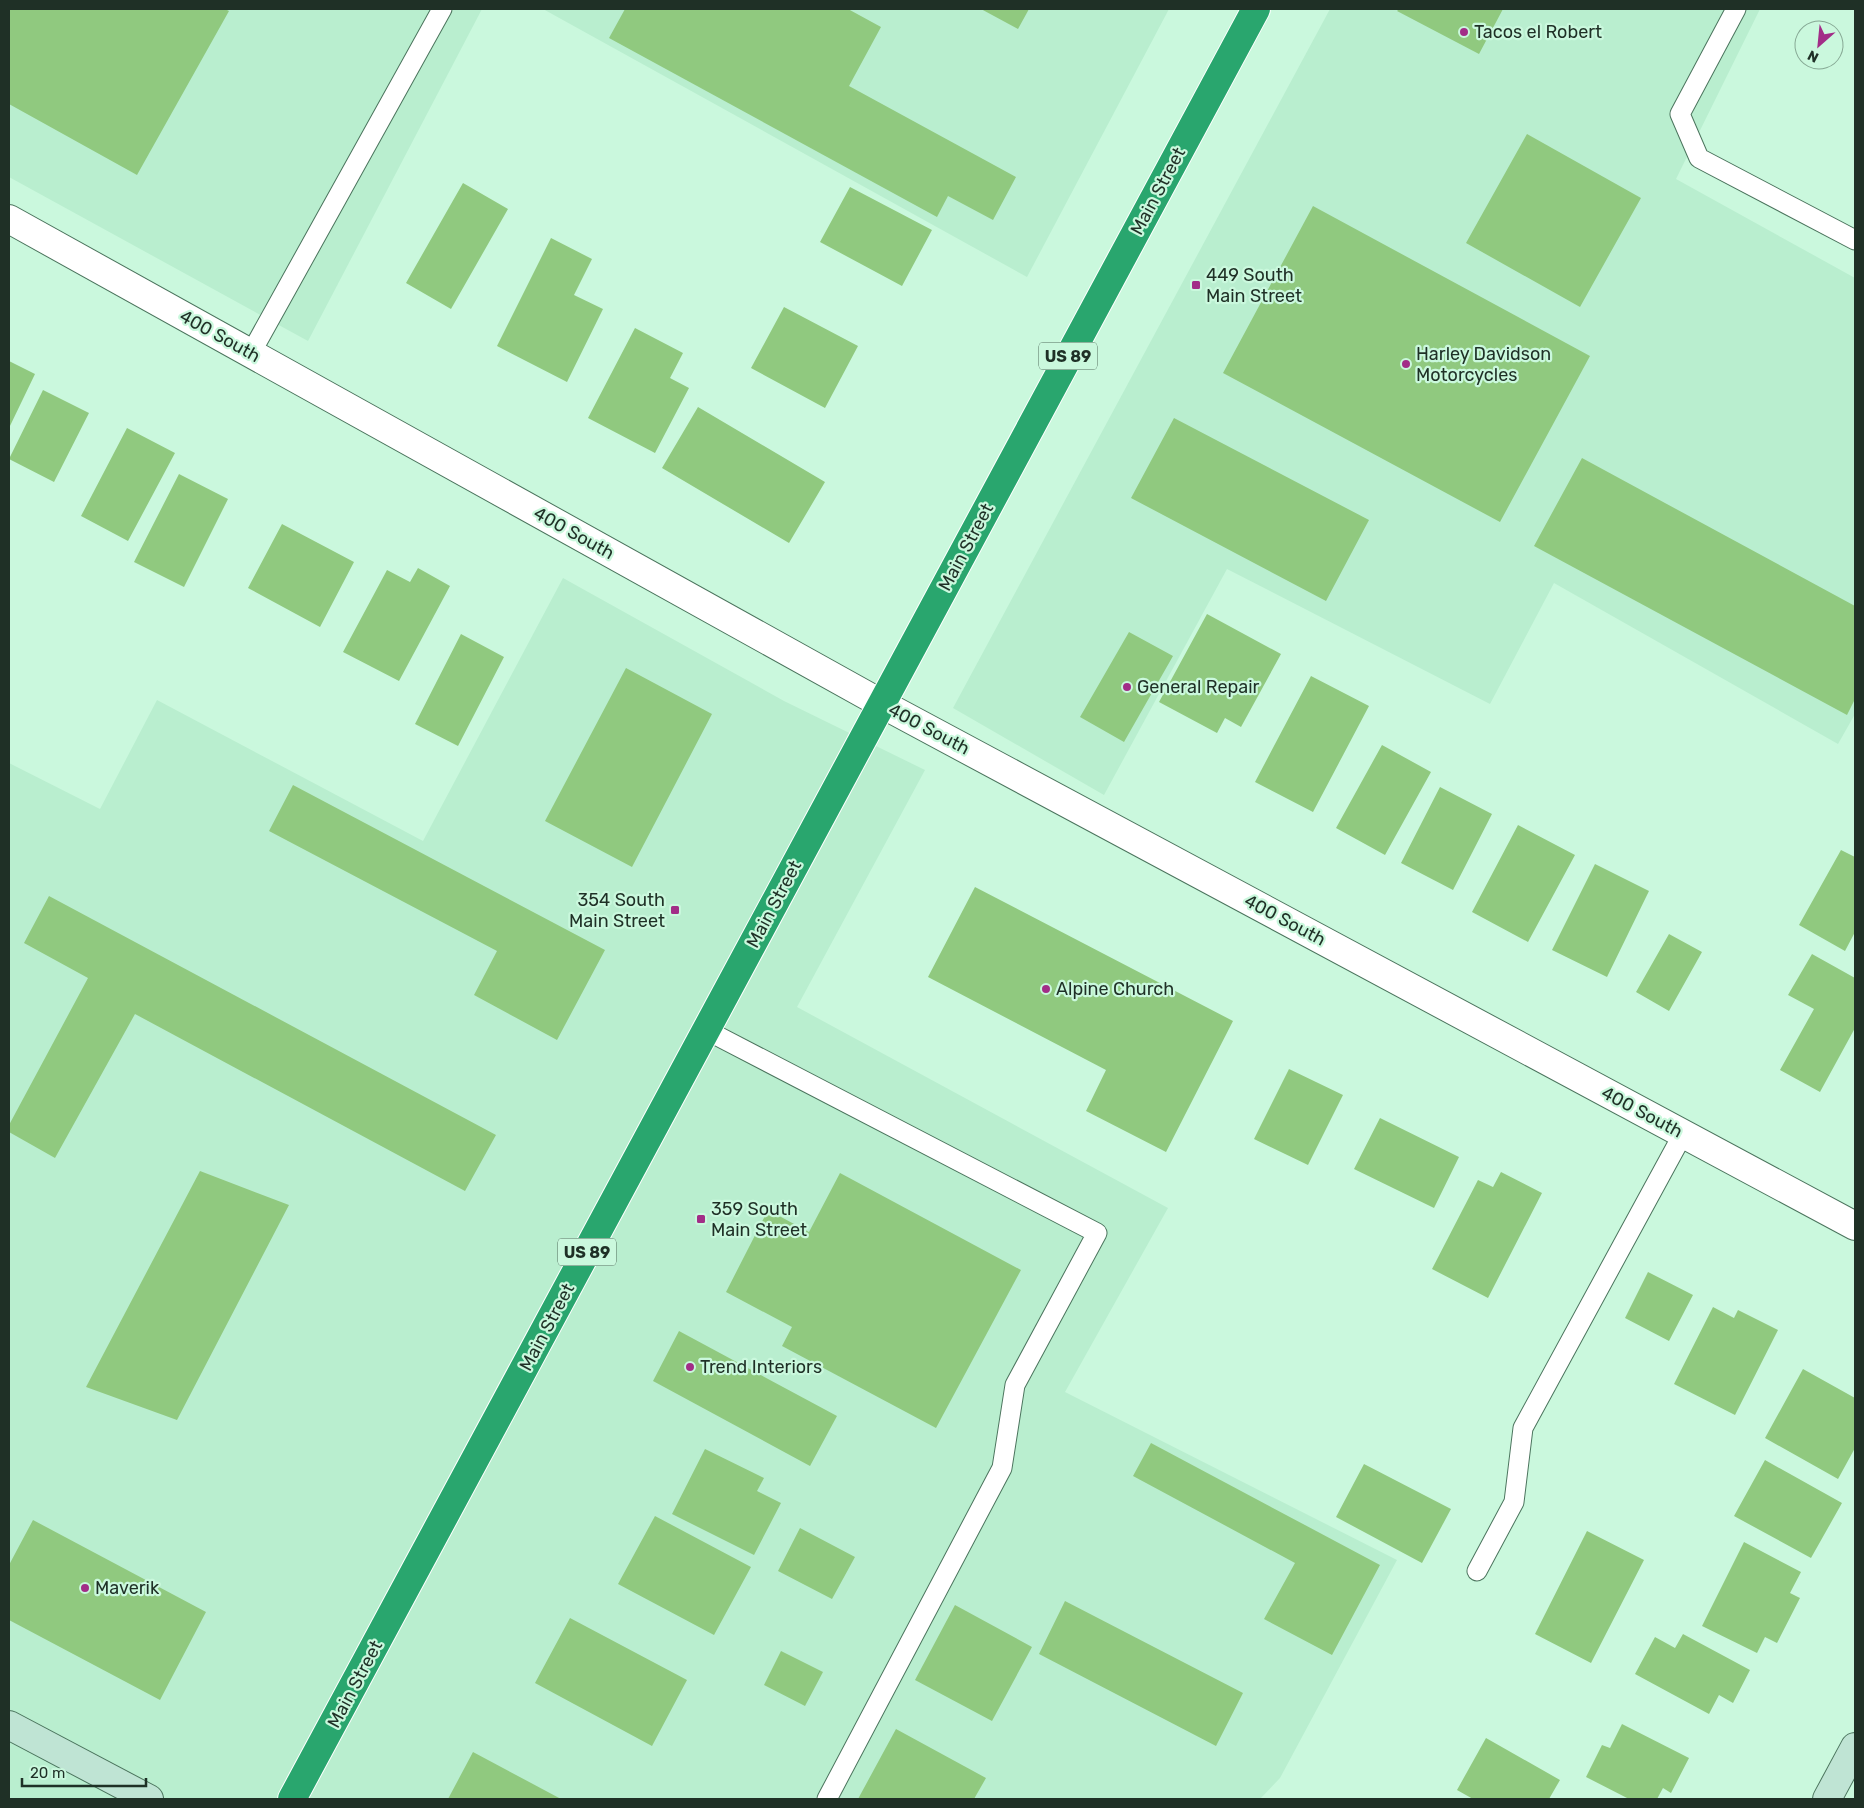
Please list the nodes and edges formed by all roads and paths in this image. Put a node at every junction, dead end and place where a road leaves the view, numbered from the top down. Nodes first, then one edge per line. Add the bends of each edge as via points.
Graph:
1 (442, 9) edge
2 (1256, 9) edge
3 (1736, 9) edge
4 (9, 219) edge
5 (1855, 240) edge
6 (251, 353) junction
7 (882, 704) junction
8 (706, 1030) junction
9 (1683, 1134) junction
10 (1855, 1226) edge
11 (1477, 1571) dead end
12 (9, 1725) edge
13 (1855, 1747) edge
14 (149, 1799) edge
15 (292, 1799) edge
16 (827, 1799) edge
17 (1827, 1799) edge

1 - 6 lane
2 - 7 highway, Main Street / US 89
3 - 5 lane via 1680,114 1699,158
4 - 6 street, 400 South
6 - 7 street, 400 South
7 - 8 highway, Main Street / US 89
7 - 9 street, 400 South
8 - 15 highway, Main Street / US 89
8 - 16 lane via 1097,1233 1015,1385 1002,1468
9 - 10 street, 400 South
9 - 11 lane via 1524,1428 1514,1502
12 - 14 street
13 - 17 street

